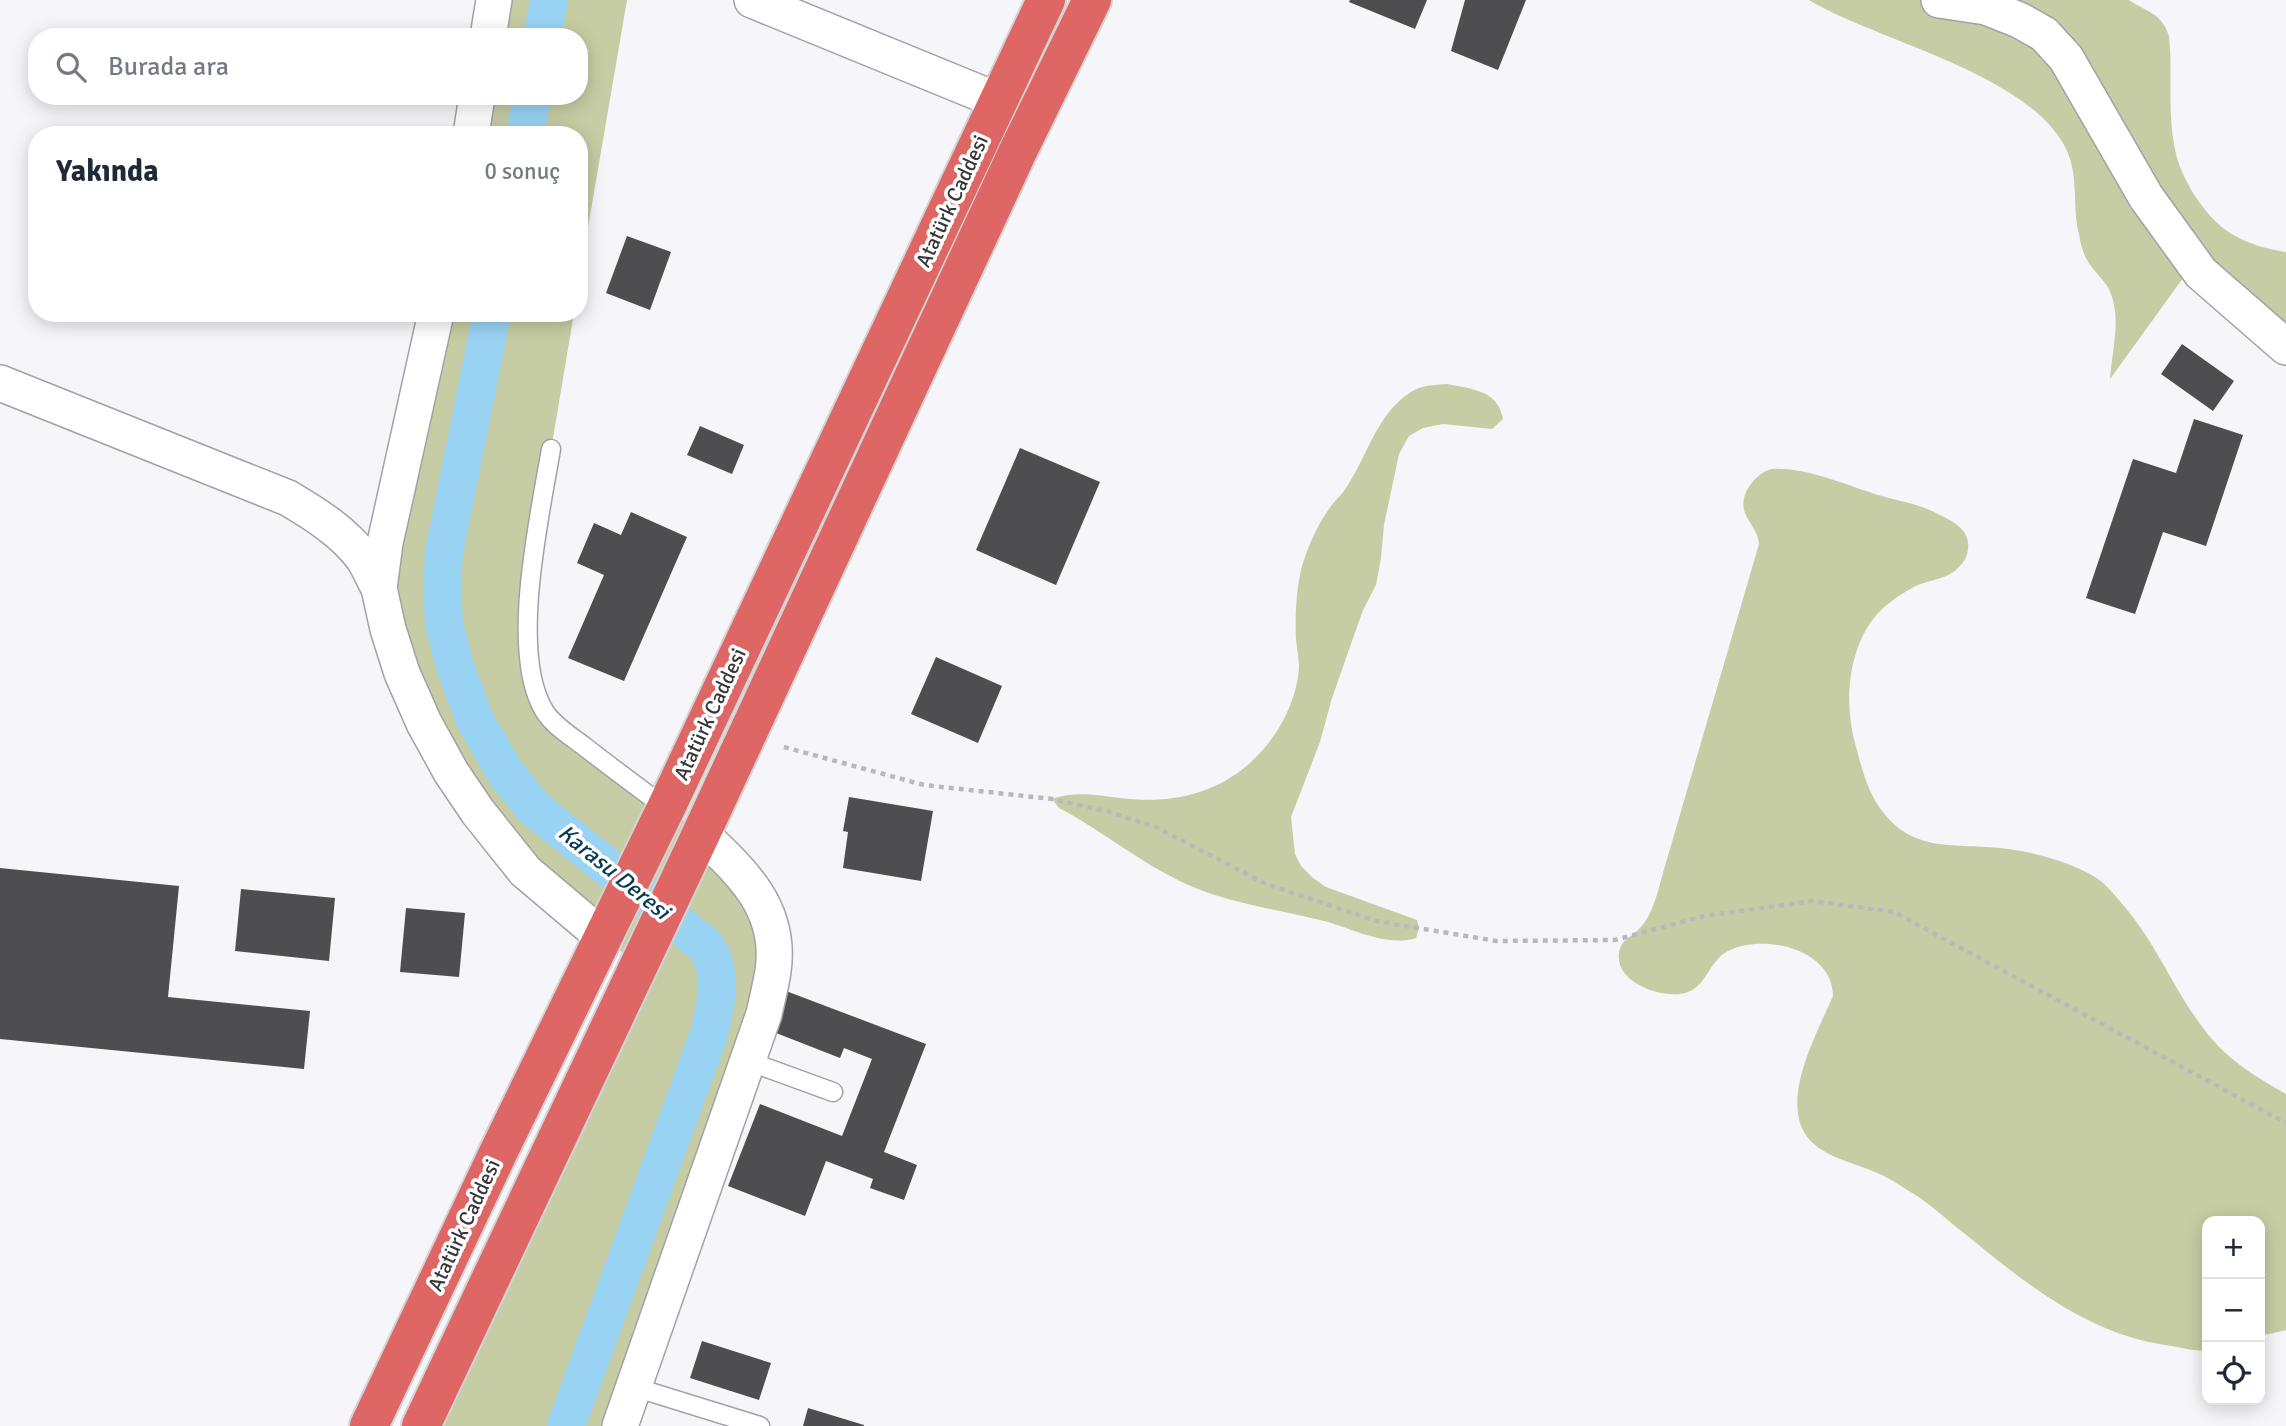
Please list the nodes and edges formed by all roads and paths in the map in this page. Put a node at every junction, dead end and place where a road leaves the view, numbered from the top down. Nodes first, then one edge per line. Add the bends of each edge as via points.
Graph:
1 (495, 0) edge
2 (752, 0) edge
3 (1046, 0) edge
4 (1092, 0) edge
5 (1939, 0) edge
6 (490, 28) edge
7 (999, 101) junction
8 (476, 105) edge
9 (472, 126) edge
10 (434, 322) edge
11 (2286, 346) edge
12 (0, 383) edge
13 (551, 449) dead end
14 (379, 588) junction
15 (746, 737) junction
16 (666, 808) junction
17 (701, 834) junction
18 (603, 937) junction
19 (748, 1061) junction
20 (832, 1092) dead end
21 (2286, 1123) edge
22 (634, 1387) junction
23 (369, 1426) edge
24 (421, 1426) edge
25 (620, 1426) edge
26 (760, 1426) edge

1 - 6 street
2 - 7 street
3 - 7 highway, Atatürk Caddesi
4 - 15 highway, Atatürk Caddesi
5 - 11 street via 1986,7 2044,34 2066,58 2146,197 2201,273
7 - 16 highway, Atatürk Caddesi
8 - 9 street
10 - 14 street
12 - 14 street via 288,499 343,538 362,558
13 - 16 lane via 528,636 537,697 565,731
14 - 18 street via 402,673 451,772 524,872
15 - 17 highway, Atatürk Caddesi
15 - 21 path via 924,785 1052,799 1111,812 1158,828 1264,883 1376,921 1496,941 1615,940 1704,916 1813,901 1894,912
16 - 18 highway, Atatürk Caddesi
17 - 19 street via 741,872 772,932 773,970
17 - 24 highway, Atatürk Caddesi
18 - 23 highway, Atatürk Caddesi
19 - 20 lane
19 - 22 street
22 - 25 street
22 - 26 lane

